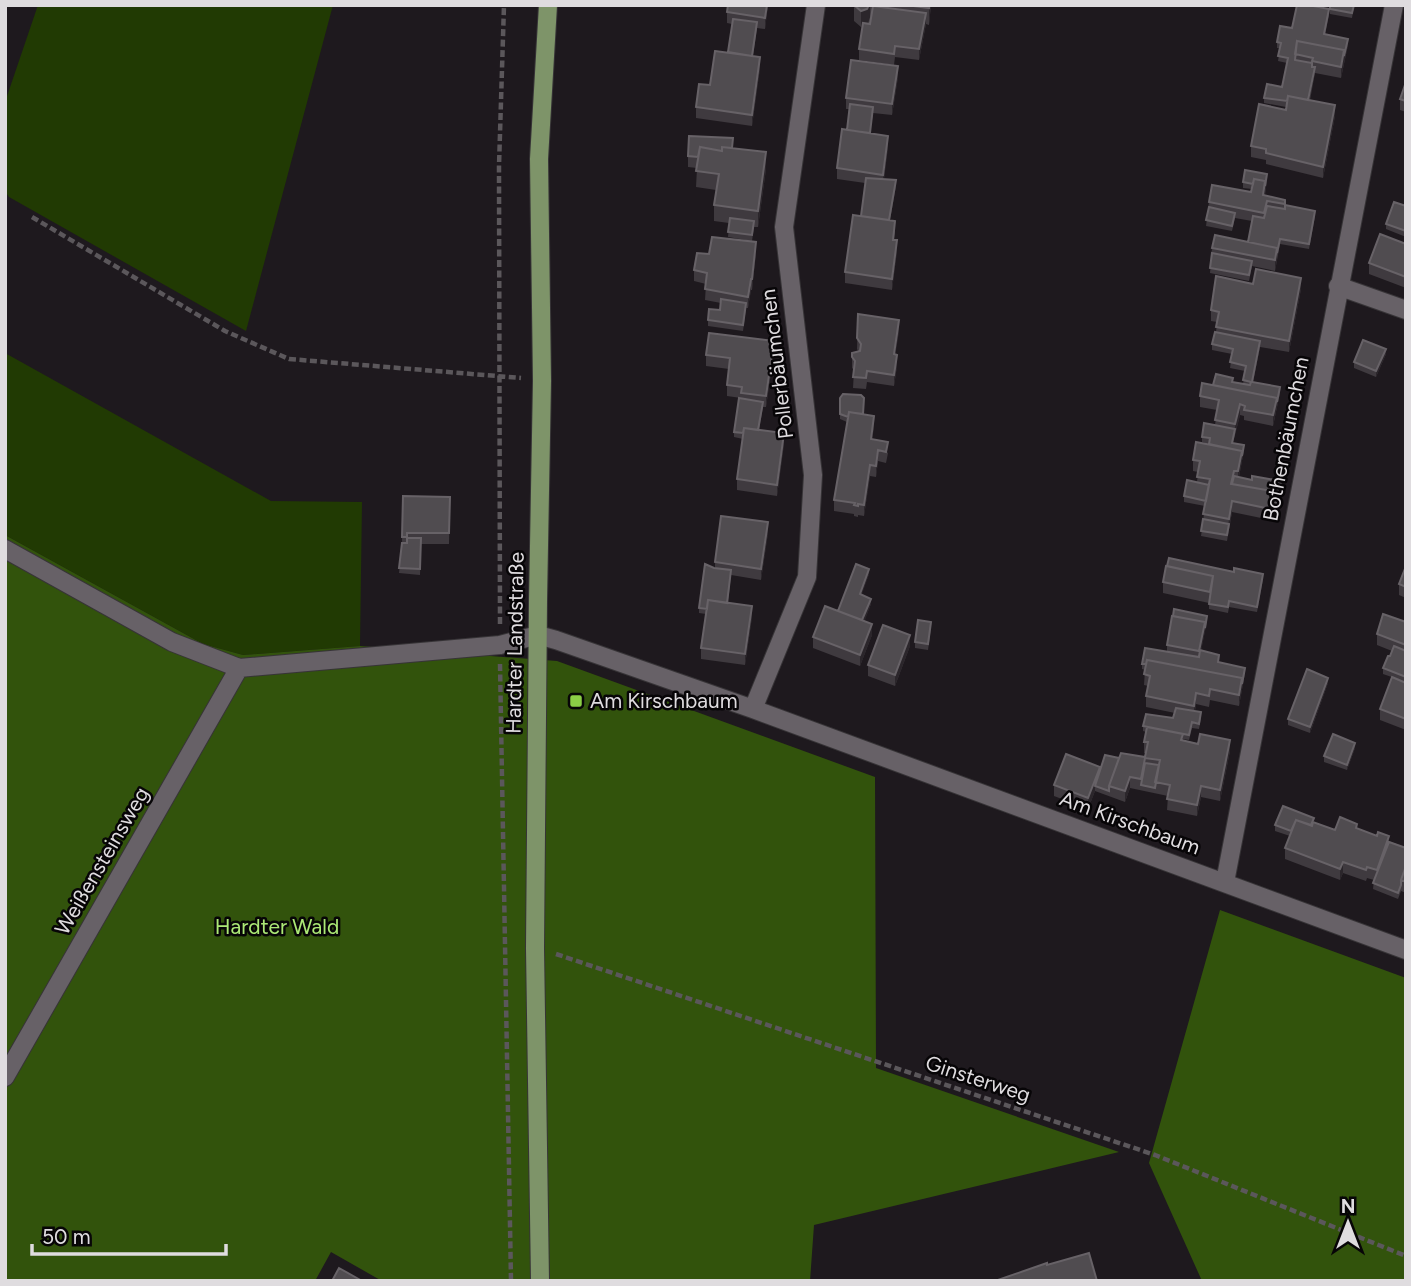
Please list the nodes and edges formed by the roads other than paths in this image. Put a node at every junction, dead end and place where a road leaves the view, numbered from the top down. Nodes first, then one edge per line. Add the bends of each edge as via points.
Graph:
1 (548, 5) edge
2 (816, 5) edge
3 (1394, 5) edge
4 (1339, 286) junction
5 (1406, 310) edge
6 (5, 549) edge
7 (538, 635) junction
8 (239, 668) junction
9 (753, 709) junction
10 (1225, 882) junction
11 (1406, 950) edge
12 (5, 1077) edge
13 (540, 1281) edge

1 - 7 main road, Hardter Landstraße via 540,159
2 - 9 street, Pollerbäumchen via 784,227 813,475 807,577
3 - 4 street, Bothenbäumchen
4 - 5 street
4 - 10 street, Bothenbäumchen
6 - 8 street via 172,642
7 - 8 street via 500,645
7 - 9 street, Am Kirschbaum
7 - 13 main road, Hardter Landstraße via 535,948
8 - 12 street, Weißensteinsweg
9 - 10 street, Am Kirschbaum
10 - 11 street, Am Kirschbaum

